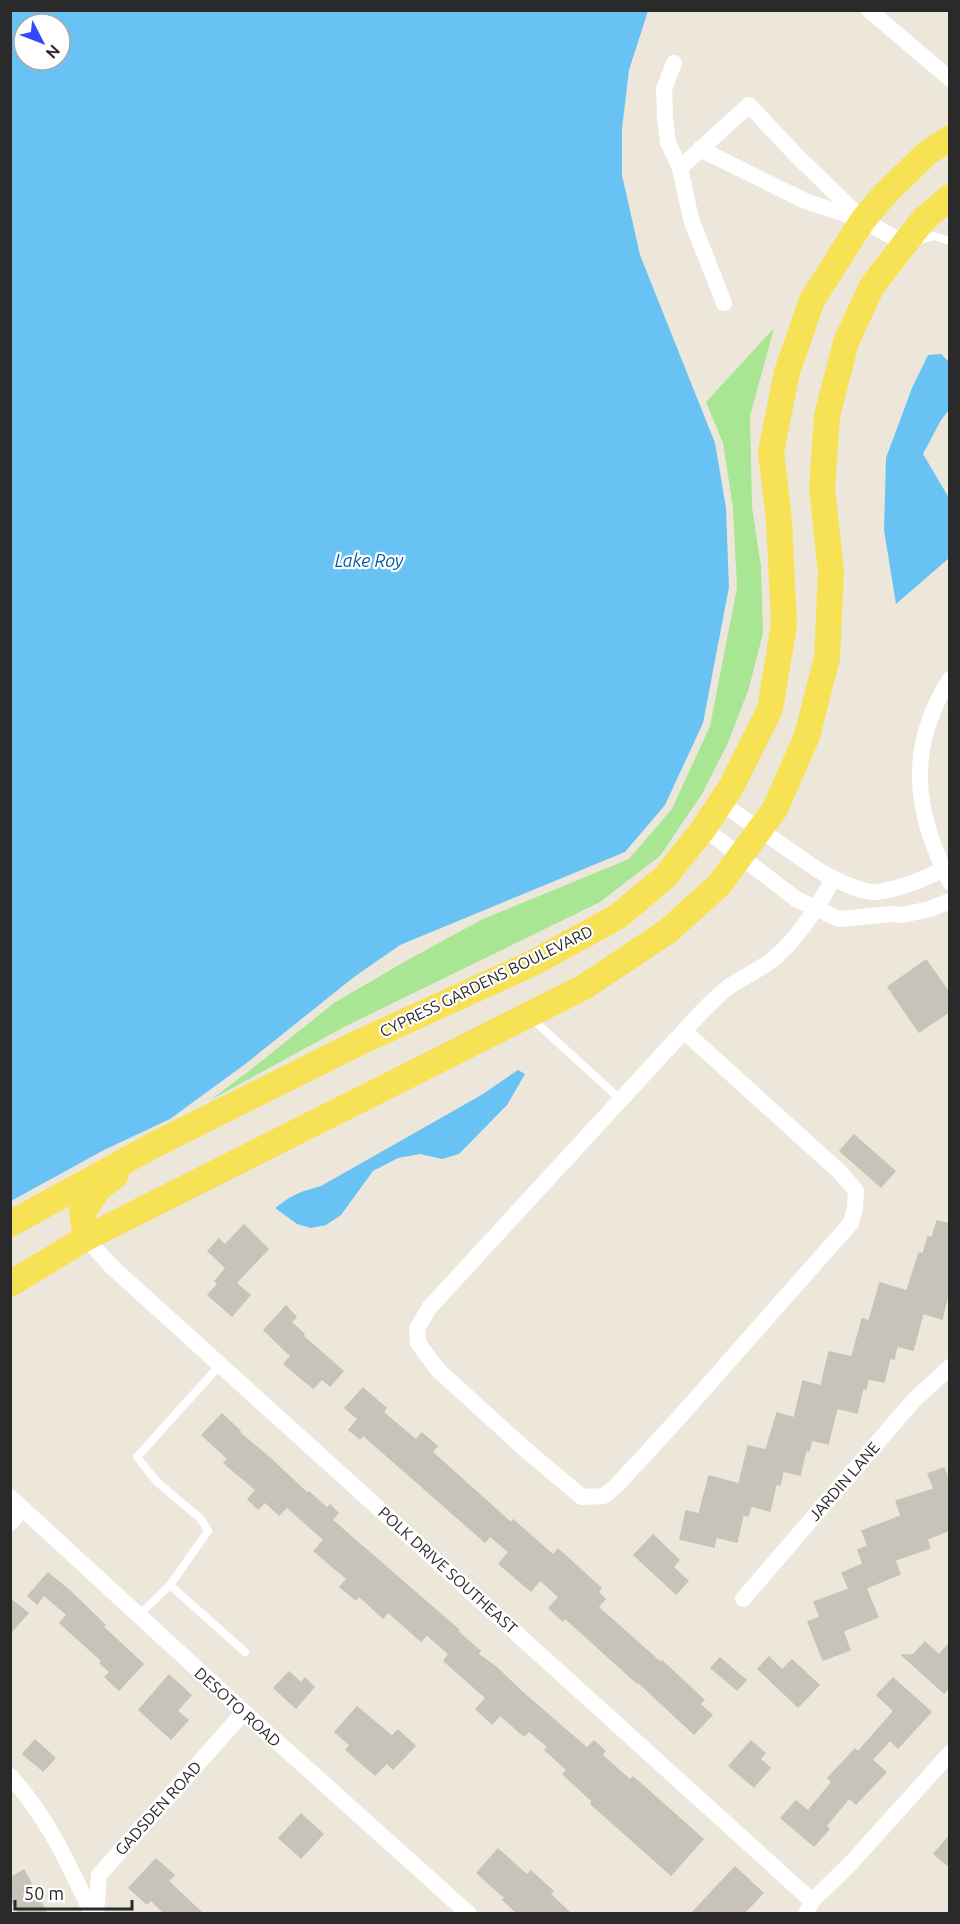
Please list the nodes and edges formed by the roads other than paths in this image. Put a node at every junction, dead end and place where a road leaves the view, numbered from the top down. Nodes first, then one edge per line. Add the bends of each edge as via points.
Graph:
1 (869, 10) edge
2 (674, 63) dead end
3 (950, 79) edge
4 (950, 138) edge
5 (700, 149) junction
6 (680, 168) junction
7 (950, 196) edge
8 (863, 220) junction
9 (950, 241) edge
10 (905, 244) junction
11 (724, 303) dead end
12 (950, 679) edge
13 (721, 803) junction
14 (704, 828) junction
15 (759, 831) junction
16 (740, 856) junction
17 (946, 876) edge
18 (833, 879) junction
19 (950, 901) edge
20 (817, 909) junction
21 (527, 1015) junction
22 (684, 1031) junction
23 (621, 1100) junction
24 (154, 1145) junction
25 (10, 1224) edge
26 (86, 1238) junction
27 (10, 1284) edge
28 (220, 1365) junction
29 (950, 1367) edge
30 (17, 1503) edge
31 (10, 1523) edge
32 (170, 1585) junction
33 (743, 1599) dead end
34 (138, 1616) junction
35 (245, 1652) dead end
36 (243, 1712) junction
37 (950, 1753) edge
38 (10, 1776) edge
39 (809, 1907) edge
40 (94, 1914) edge
41 (469, 1914) edge

1 - 3 street
2 - 6 street via 664,89 664,118 668,142
4 - 8 main road, CYPRESS GARDENS BOULEVARD via 926,154
5 - 6 street
5 - 8 street via 805,201
5 - 8 street via 749,105
6 - 11 street via 691,219
7 - 10 main road via 923,220
8 - 10 street
8 - 13 main road, CYPRESS GARDENS BOULEVARD via 812,300 787,372 771,452 784,625 770,709
9 - 10 lane via 934,236
10 - 15 main road via 872,286 846,342 827,416 822,488 831,572 827,658 807,736 775,809
12 - 17 street via 926,729 920,772 920,793 930,835
13 - 14 main road, CYPRESS GARDENS BOULEVARD
13 - 15 street
14 - 16 street
14 - 24 main road, CYPRESS GARDENS BOULEVARD via 665,877 617,917 535,962 358,1043
15 - 16 main road
15 - 18 street
16 - 20 street via 796,899
16 - 21 main road via 719,885 668,932 584,987
17 - 18 street via 873,892
18 - 20 street
19 - 20 street via 902,915 839,919
20 - 22 street via 778,955 731,985
21 - 23 lane
21 - 26 main road
22 - 23 street
22 - 23 street via 841,1173 856,1191 855,1208 851,1223 617,1485 604,1496 582,1497 438,1370 418,1343 417,1329 429,1308
24 - 25 main road, CYPRESS GARDENS BOULEVARD
24 - 26 main road via 100,1187 82,1213
26 - 27 main road
26 - 28 street, POLK DRIVE SOUTHEAST via 111,1266
28 - 32 lane via 137,1457 157,1482 201,1519 208,1532
28 - 39 street, POLK DRIVE SOUTHEAST
29 - 33 street, JARDIN LANE via 914,1400
30 - 31 street
30 - 34 street, DESOTO ROAD
32 - 34 lane
32 - 35 lane
34 - 36 street, DESOTO ROAD
36 - 40 street, GADSDEN ROAD via 99,1875
36 - 41 street, DESOTO ROAD
37 - 39 street
38 - 40 street via 42,1815

